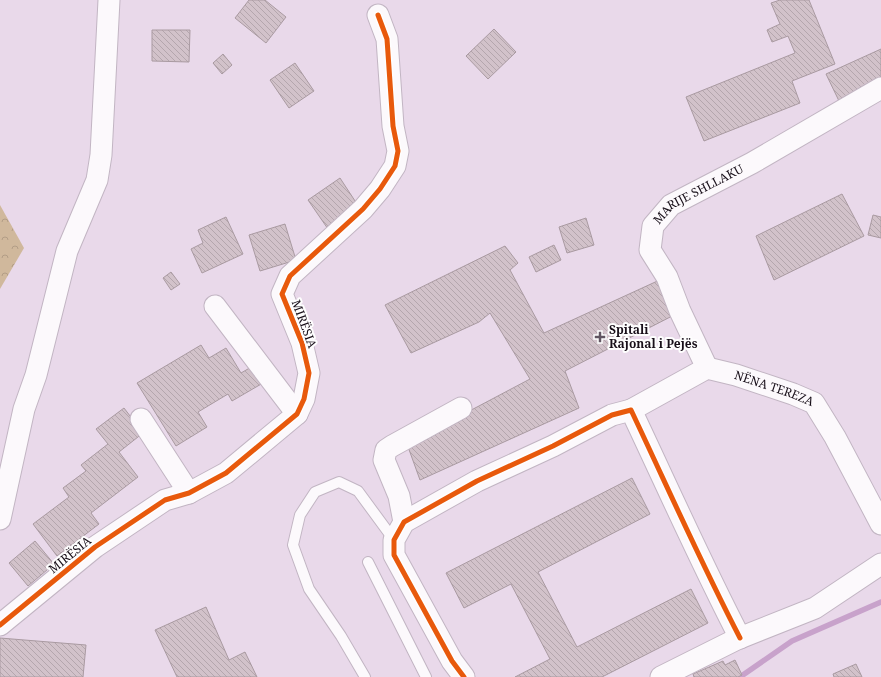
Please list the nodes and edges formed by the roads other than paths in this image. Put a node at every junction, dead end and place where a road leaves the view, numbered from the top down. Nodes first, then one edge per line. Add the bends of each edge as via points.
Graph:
1 (109, 0) edge
2 (378, 15) dead end
3 (881, 88) edge
4 (215, 306) dead end
5 (707, 368) junction
6 (461, 408) dead end
7 (631, 410) junction
8 (297, 414) junction
9 (141, 419) dead end
10 (189, 493) junction
11 (0, 519) edge
12 (404, 522) junction
13 (881, 524) edge
14 (394, 540) junction
15 (368, 562) dead end
16 (881, 564) edge
17 (0, 625) edge
18 (740, 638) junction
19 (365, 677) edge
20 (426, 677) edge
21 (464, 677) edge
22 (660, 677) edge

1 - 11 street via 101,155 97,180 67,251 36,375 24,410
2 - 8 street, MIRËSIA via 387,39 393,126 398,151 395,166 363,209 290,276 282,294 302,343 309,373 304,399
3 - 5 street, MARIJE SHLLAKU via 752,163 671,205 653,226 650,250 667,277
4 - 8 street
5 - 7 street
5 - 13 street, NËNA TEREZA via 743,377 814,403
6 - 12 street via 386,450 384,460 399,496
7 - 12 street via 612,415 477,481
7 - 18 street
8 - 10 street, MIRËSIA via 226,473
9 - 10 street
10 - 17 street, MIRËSIA via 165,500 95,547
12 - 14 street
14 - 19 lane via 358,491 339,482 315,492 300,515 293,545 309,589
14 - 21 street via 394,555 452,661
15 - 20 lane
16 - 18 street via 815,608
18 - 22 street

